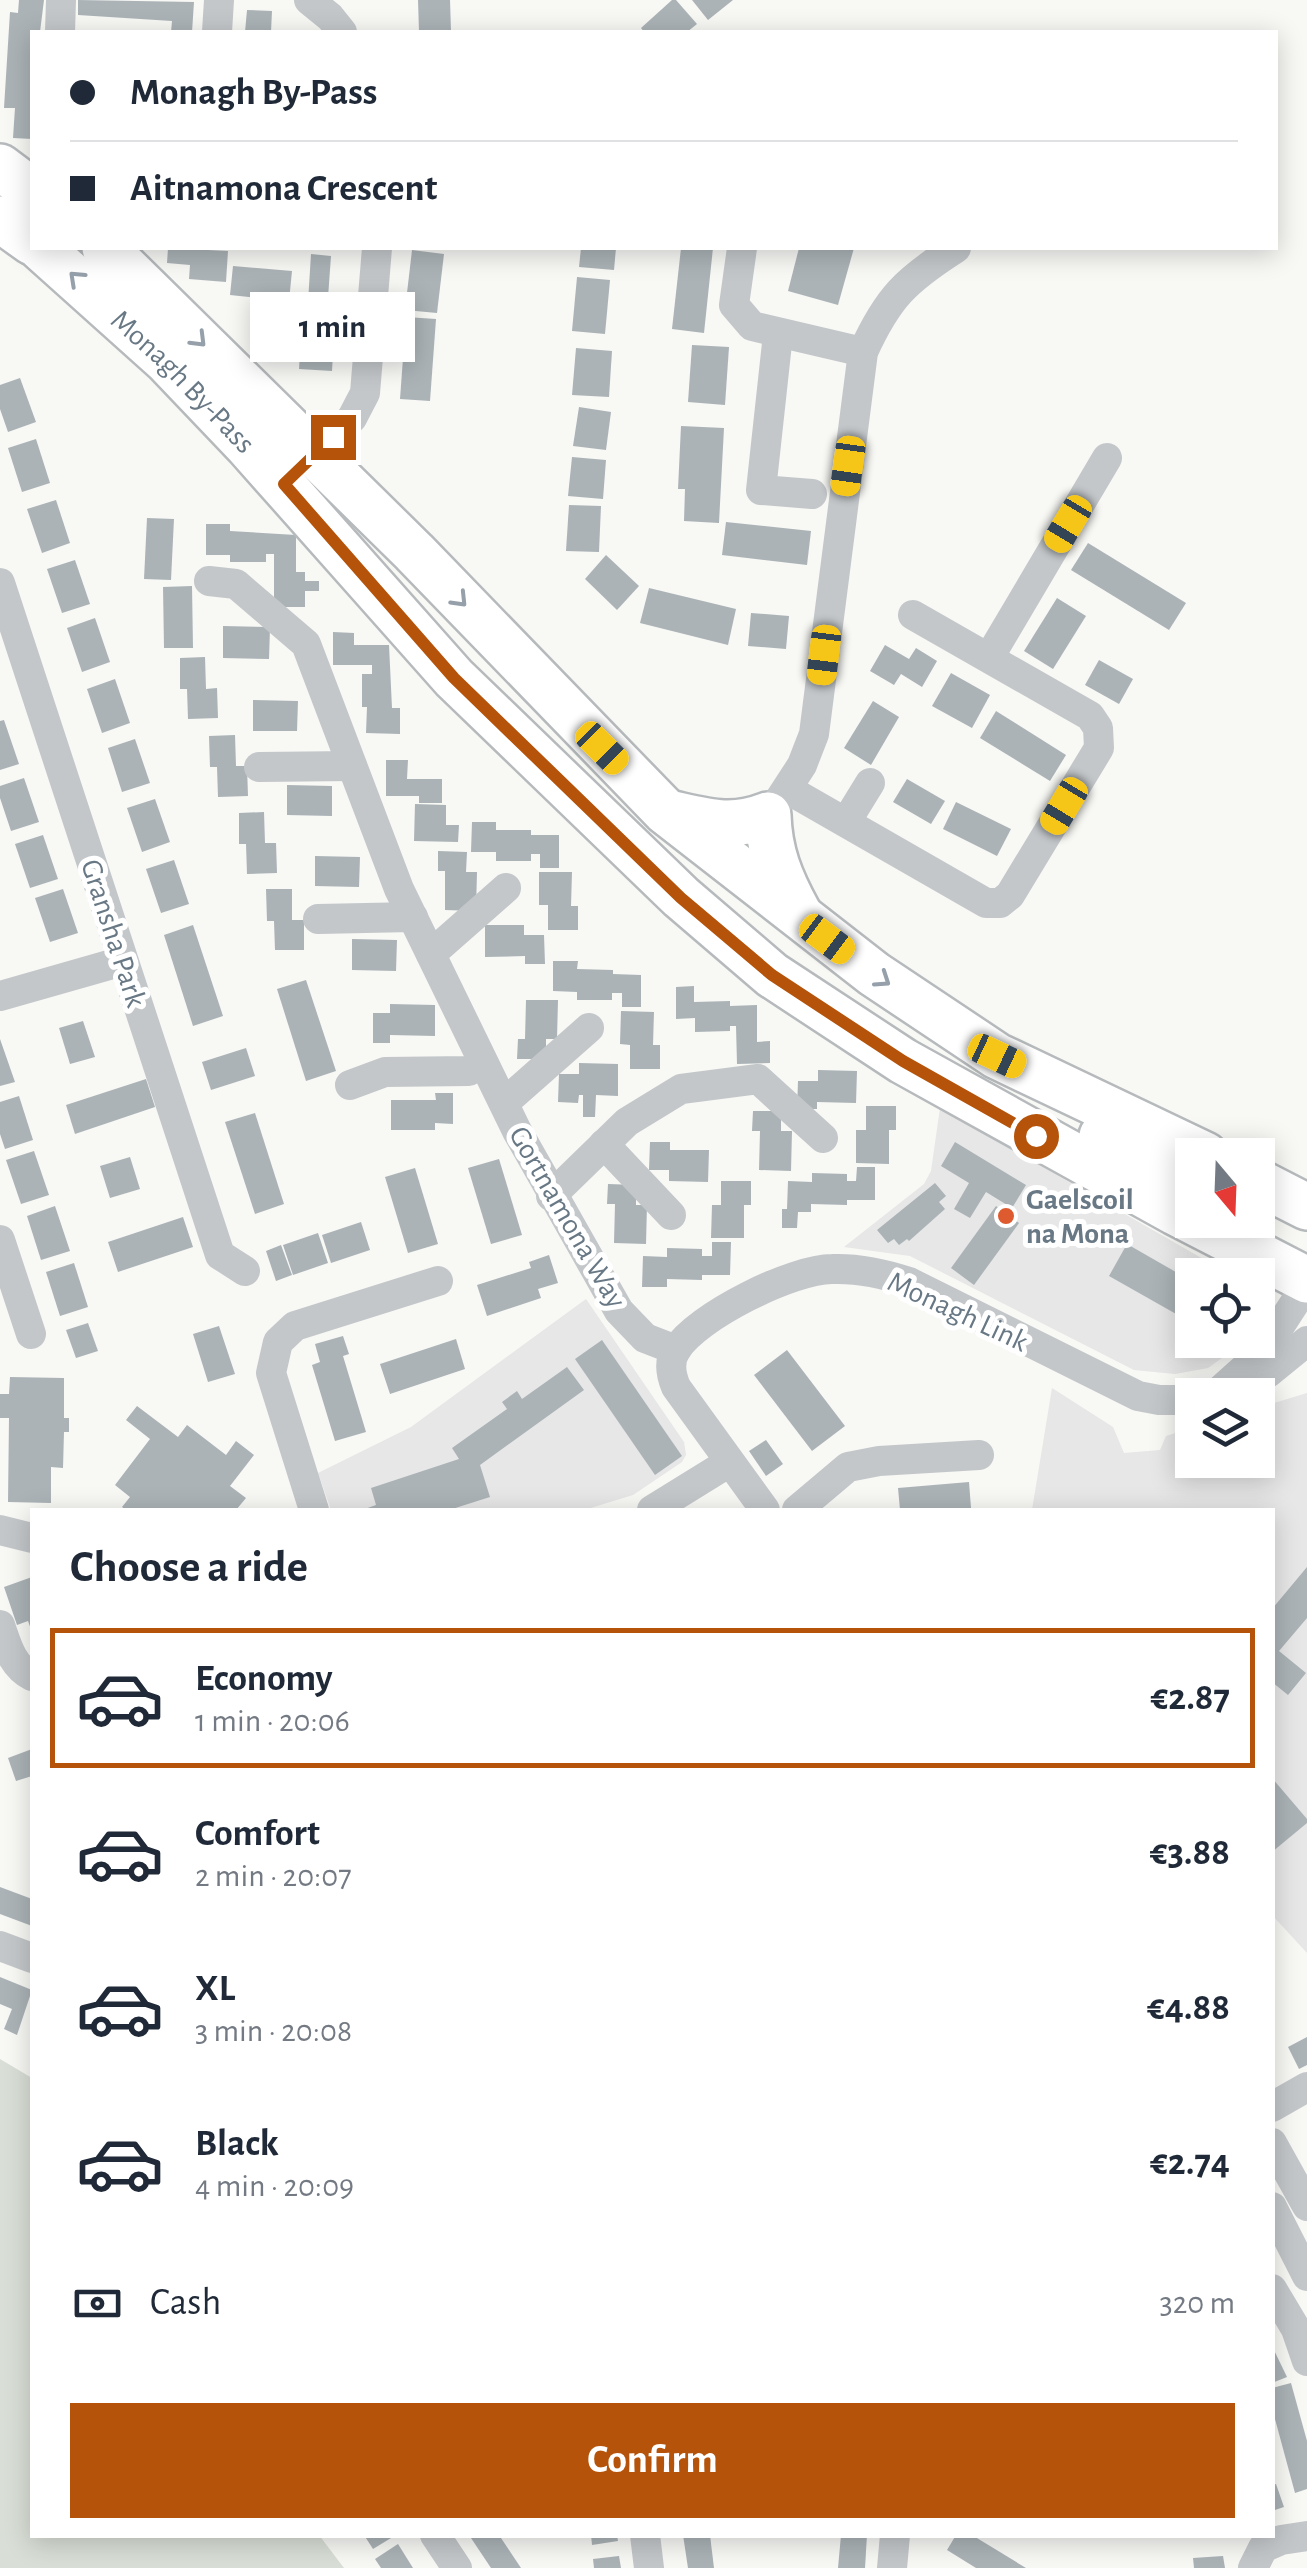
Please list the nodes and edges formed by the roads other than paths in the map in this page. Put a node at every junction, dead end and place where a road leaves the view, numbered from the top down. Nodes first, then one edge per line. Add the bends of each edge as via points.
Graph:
1 (61, 0) edge
2 (219, 0) edge
3 (309, 0) edge
4 (60, 30) edge
5 (218, 30) edge
6 (340, 30) edge
7 (0, 167) edge
8 (30, 190) edge
9 (0, 219) edge
10 (30, 241) edge
11 (42, 250) edge
12 (107, 250) edge
13 (377, 250) edge
14 (742, 250) edge
15 (953, 250) edge
16 (778, 334) junction
17 (863, 352) junction
18 (1107, 458) dead end
19 (299, 470) junction
20 (812, 494) dead end
21 (209, 582) dead end
22 (0, 583) edge
23 (912, 615) dead end
24 (9, 640) edge
25 (990, 656) junction
26 (352, 766) junction
27 (259, 767) dead end
28 (870, 782) dead end
29 (778, 802) junction
30 (666, 812) junction
31 (846, 822) junction
32 (506, 888) dead end
33 (413, 917) junction
34 (318, 919) dead end
35 (803, 922) junction
36 (431, 954) junction
37 (123, 961) junction
38 (0, 996) edge
39 (589, 1028) dead end
40 (997, 1056) junction
41 (481, 1062) junction
42 (350, 1085) dead end
43 (504, 1103) junction
44 (822, 1138) dead end
45 (1175, 1141) edge
46 (604, 1144) junction
47 (1175, 1176) edge
48 (1275, 1191) edge
49 (552, 1196) junction
50 (1307, 1207) edge
51 (672, 1215) dead end
52 (1275, 1229) edge
53 (0, 1240) edge
54 (1307, 1246) edge
55 (245, 1271) dead end
56 (438, 1281) dead end
57 (1307, 1282) edge
58 (31, 1334) dead end
59 (1307, 1340) edge
60 (676, 1350) junction
61 (1234, 1378) edge
62 (1256, 1378) edge
63 (1175, 1400) edge
64 (980, 1455) dead end
65 (728, 1463) junction
66 (829, 1499) edge
67 (313, 1508) edge
68 (660, 1508) edge
69 (762, 1508) edge
70 (803, 1508) edge
71 (0, 1530) edge
72 (30, 1538) edge
73 (0, 1625) edge
74 (30, 1675) edge
75 (0, 1946) edge
76 (30, 1957) edge
77 (1307, 2086) edge
78 (1275, 2105) edge
79 (1275, 2147) edge
80 (1307, 2206) edge
81 (1275, 2213) edge
82 (1307, 2276) edge
83 (1275, 2294) edge
84 (1307, 2362) edge
85 (1307, 2536) edge
86 (437, 2538) edge
87 (645, 2538) edge
88 (895, 2538) edge
89 (457, 2568) edge
90 (649, 2568) edge
91 (892, 2568) edge
92 (1253, 2568) edge

1 - 4 street
2 - 5 street
3 - 6 street
7 - 8 highway
9 - 10 highway
19 -> 11 highway, Monagh By-Pass
12 -> 19 highway, Monagh By-Pass
13 - 19 street via 366,393 352,418
14 - 16 street via 734,305 752,326
15 - 17 street via 913,276 881,312
16 - 17 street
16 - 20 street via 761,490
17 - 29 street via 814,734
18 - 25 street
19 -> 30 highway, Monagh By-Pass via 414,552
19 - 57 highway, Monagh By-Pass via 454,678 681,898 772,975 903,1061
21 - 26 street, Gortnamona Way via 236,584 306,644
22 - 24 street, Gransha Park
23 - 25 street
24 - 37 street, Gransha Park
25 - 31 street via 1090,716 1098,728 1099,748 1010,896 986,904
26 - 27 street
26 - 33 street, Gortnamona Way
28 - 31 street
29 - 30 highway via 743,825
29 - 31 street
29 - 35 highway via 768,845
30 - 35 highway, Monagh By-Pass
32 - 36 street
33 - 34 street
33 - 36 street, Gortnamona Way
35 -> 40 highway, Monagh By-Pass
36 - 41 street, Gortnamona Way
37 - 38 street
37 - 55 street, Gransha Park via 220,1255
39 - 43 street
40 - 45 highway, Monagh By-Pass
40 - 47 highway via 1096,1133
41 - 42 street via 469,1071 386,1072
41 - 43 street, Gortnamona Way
43 - 49 street, Gortnamona Way
44 - 46 street via 758,1079 681,1089
46 - 49 street
46 - 51 street
48 - 50 highway
49 - 60 street, Gortnamona Way via 635,1330
52 - 54 highway
53 - 58 street
56 - 67 street via 295,1326 278,1342 271,1373
57 - 61 street via 1263,1352
59 - 62 street
60 - 63 street, Monagh Link via 720,1312 770,1284 829,1268 909,1282 1138,1396
60 - 65 street via 676,1387
64 - 66 street via 848,1468
65 - 68 street
65 - 69 street
66 - 70 street
71 - 72 street
73 - 74 street via 9,1652
75 - 76 street
77 - 78 street
79 - 80 street
81 - 82 street
83 - 84 street
85 - 92 street via 1262,2548
86 - 89 street
87 - 90 street
88 - 91 street

